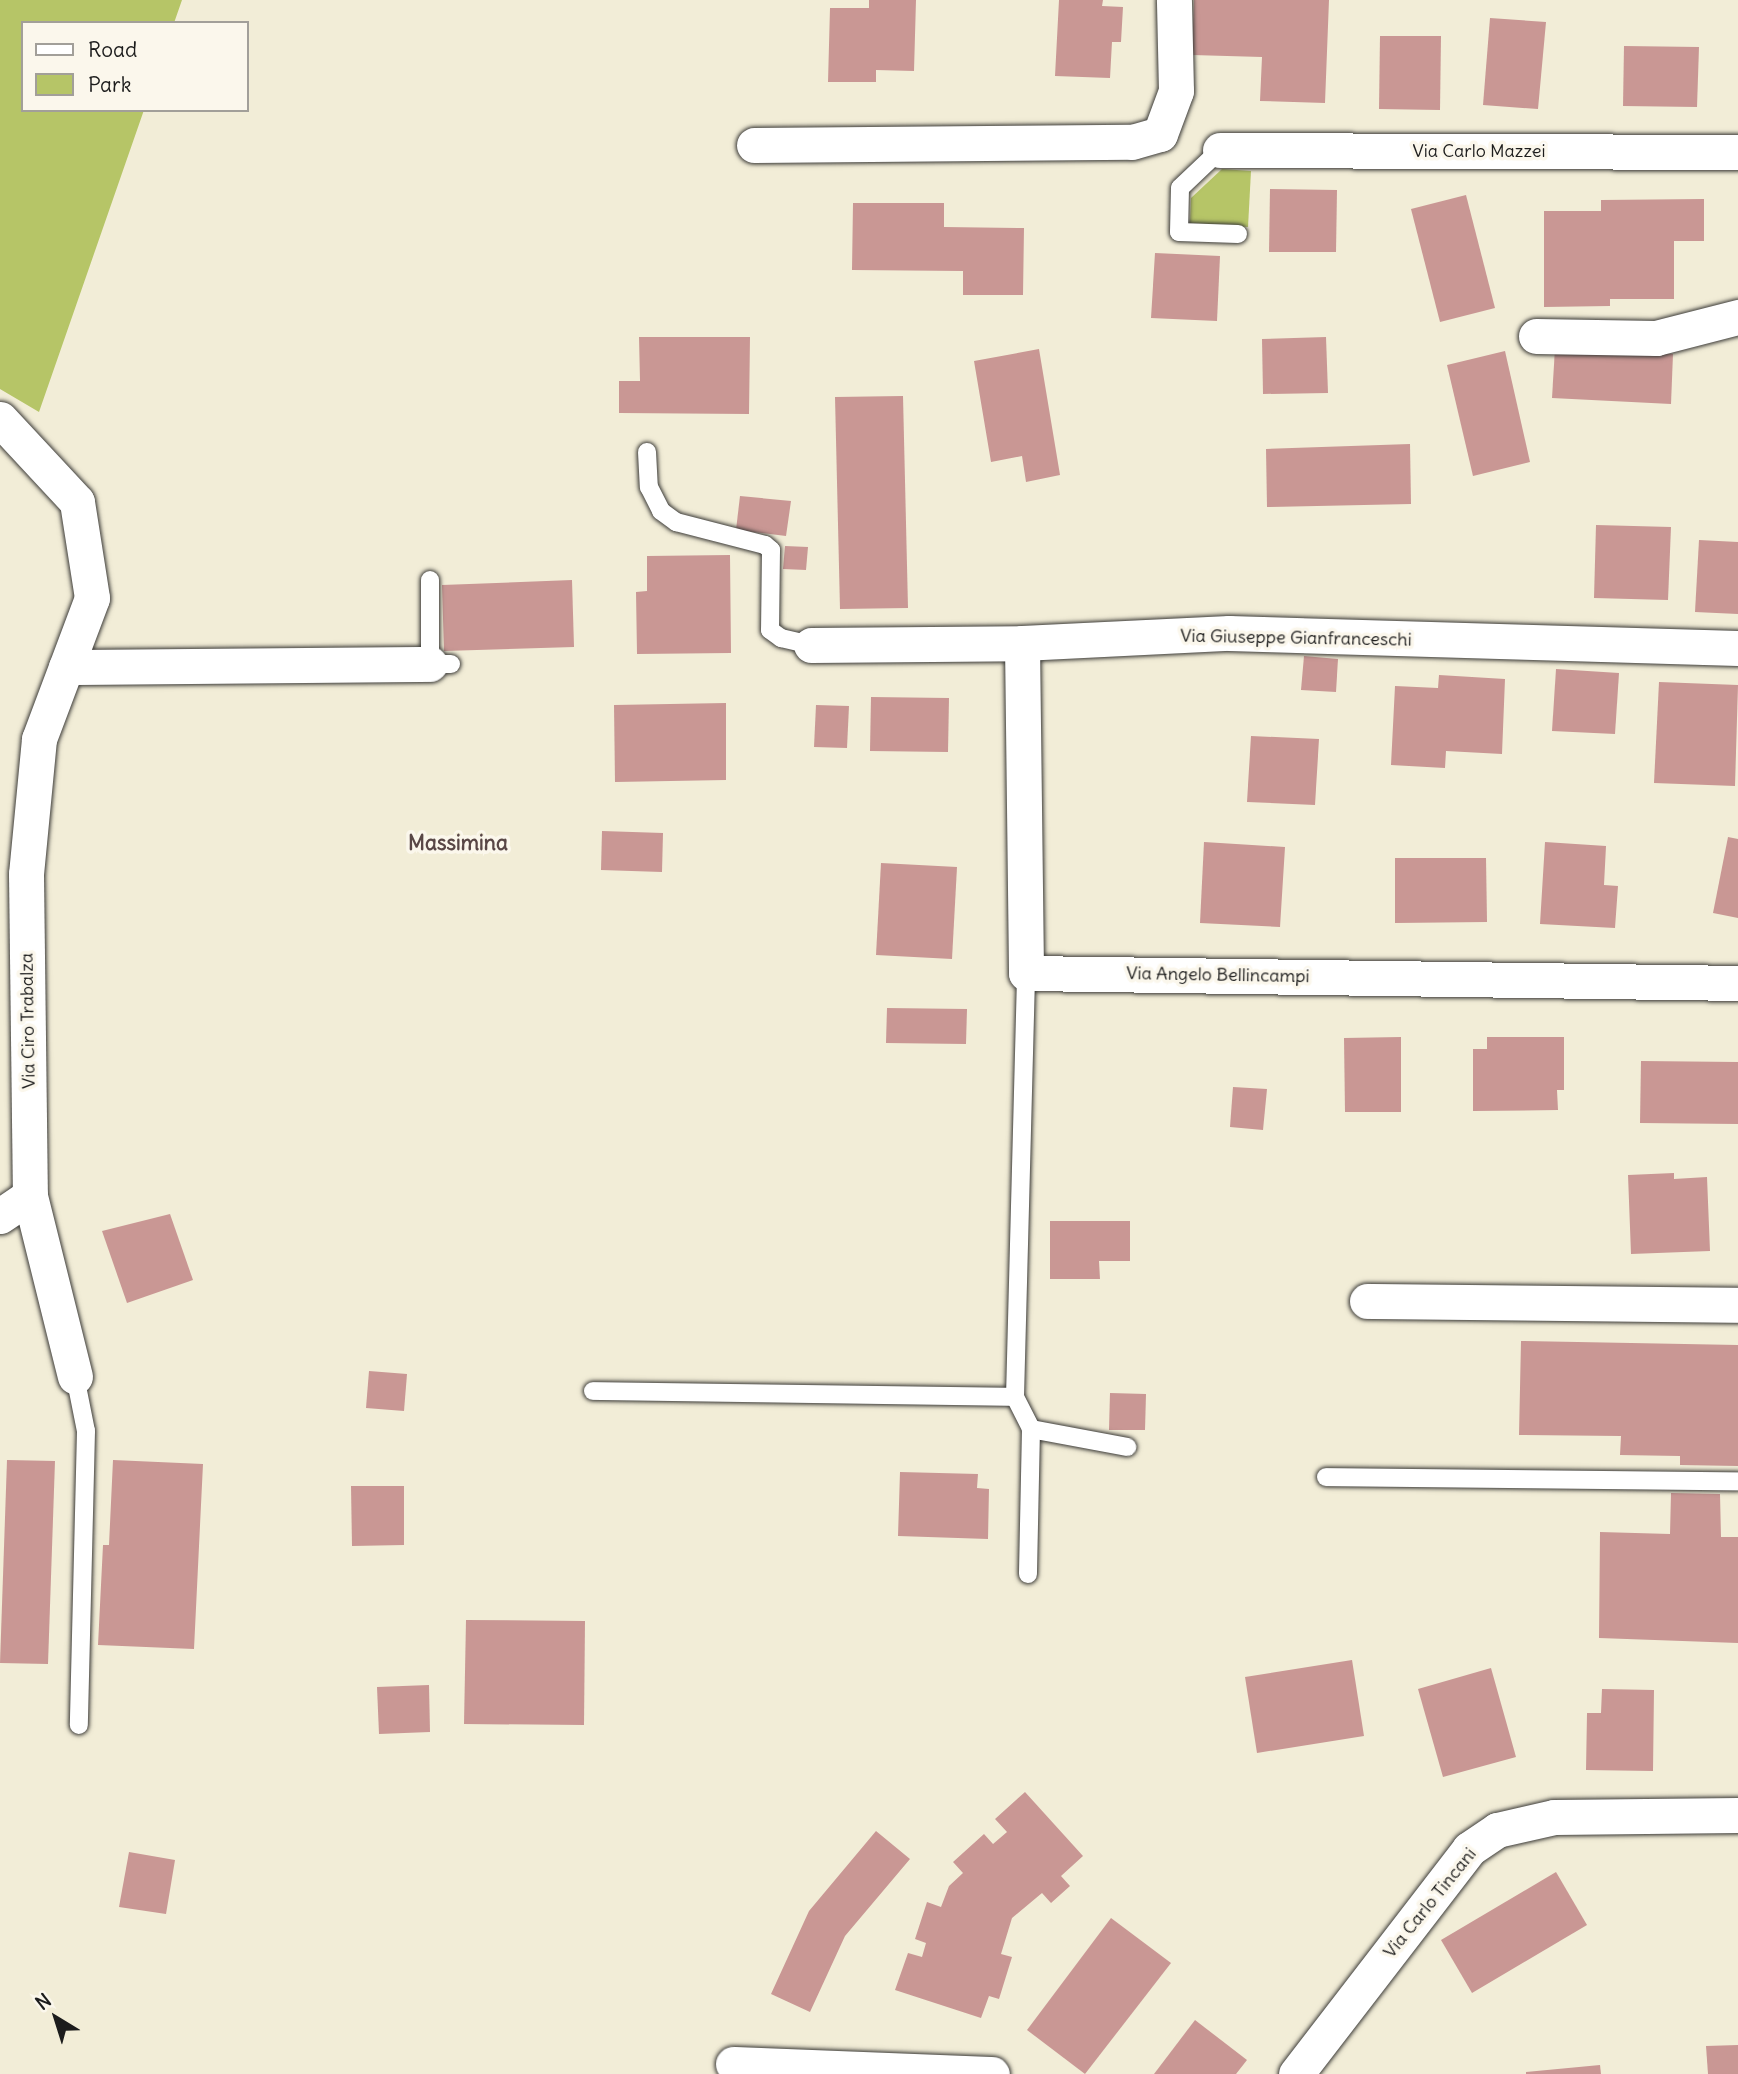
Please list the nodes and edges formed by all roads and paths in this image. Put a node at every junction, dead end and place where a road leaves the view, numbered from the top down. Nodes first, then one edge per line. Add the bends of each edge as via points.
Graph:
1 (1174, 0) edge
2 (754, 145) dead end
3 (1220, 150) joint
4 (1738, 152) edge
5 (1238, 234) dead end
6 (1738, 317) edge
7 (1536, 336) dead end
8 (3, 429) edge
9 (647, 452) dead end
10 (430, 580) dead end
11 (1022, 643) junction
12 (811, 645) joint
13 (1738, 648) edge
14 (440, 664) joint
15 (66, 667) junction
16 (1027, 972) junction
17 (1738, 983) edge
18 (30, 1196) junction
19 (0, 1216) edge
20 (1367, 1301) dead end
21 (1738, 1305) edge
22 (75, 1376) joint
23 (593, 1391) dead end
24 (1015, 1397) junction
25 (1031, 1429) junction
26 (1127, 1447) dead end
27 (1326, 1477) dead end
28 (1738, 1481) edge
29 (1028, 1574) dead end
30 (79, 1725) dead end
31 (1738, 1815) edge
32 (733, 2064) dead end
33 (992, 2074) edge
34 (1296, 2074) edge

1 - 2 street via 1176,91 1160,134 1132,142
3 - 4 street, Via Carlo Mazzei
3 - 5 lane via 1180,188 1179,232
6 - 7 street via 1656,338
8 - 15 street, Via Ciro Trabalza via 77,502 92,598
9 - 12 lane via 649,487 661,511 676,522 771,550 770,630 781,638
10 - 14 lane
11 - 12 street, Via Giuseppe Gianfranceschi
11 - 13 street, Via Giuseppe Gianfranceschi via 1229,634
11 - 16 street
14 - 15 street
15 - 18 street, Via Ciro Trabalza via 39,739 26,874
16 - 17 street, Via Angelo Bellincampi
16 - 24 lane
18 - 19 street
18 - 22 street, Via Ciro Trabalza
20 - 21 street
22 - 30 lane via 86,1431
23 - 24 lane
24 - 25 lane
25 - 26 lane
25 - 29 lane
27 - 28 lane
31 - 34 street, Via Carlo Tincani via 1554,1817 1497,1830 1469,1849
32 - 33 street

